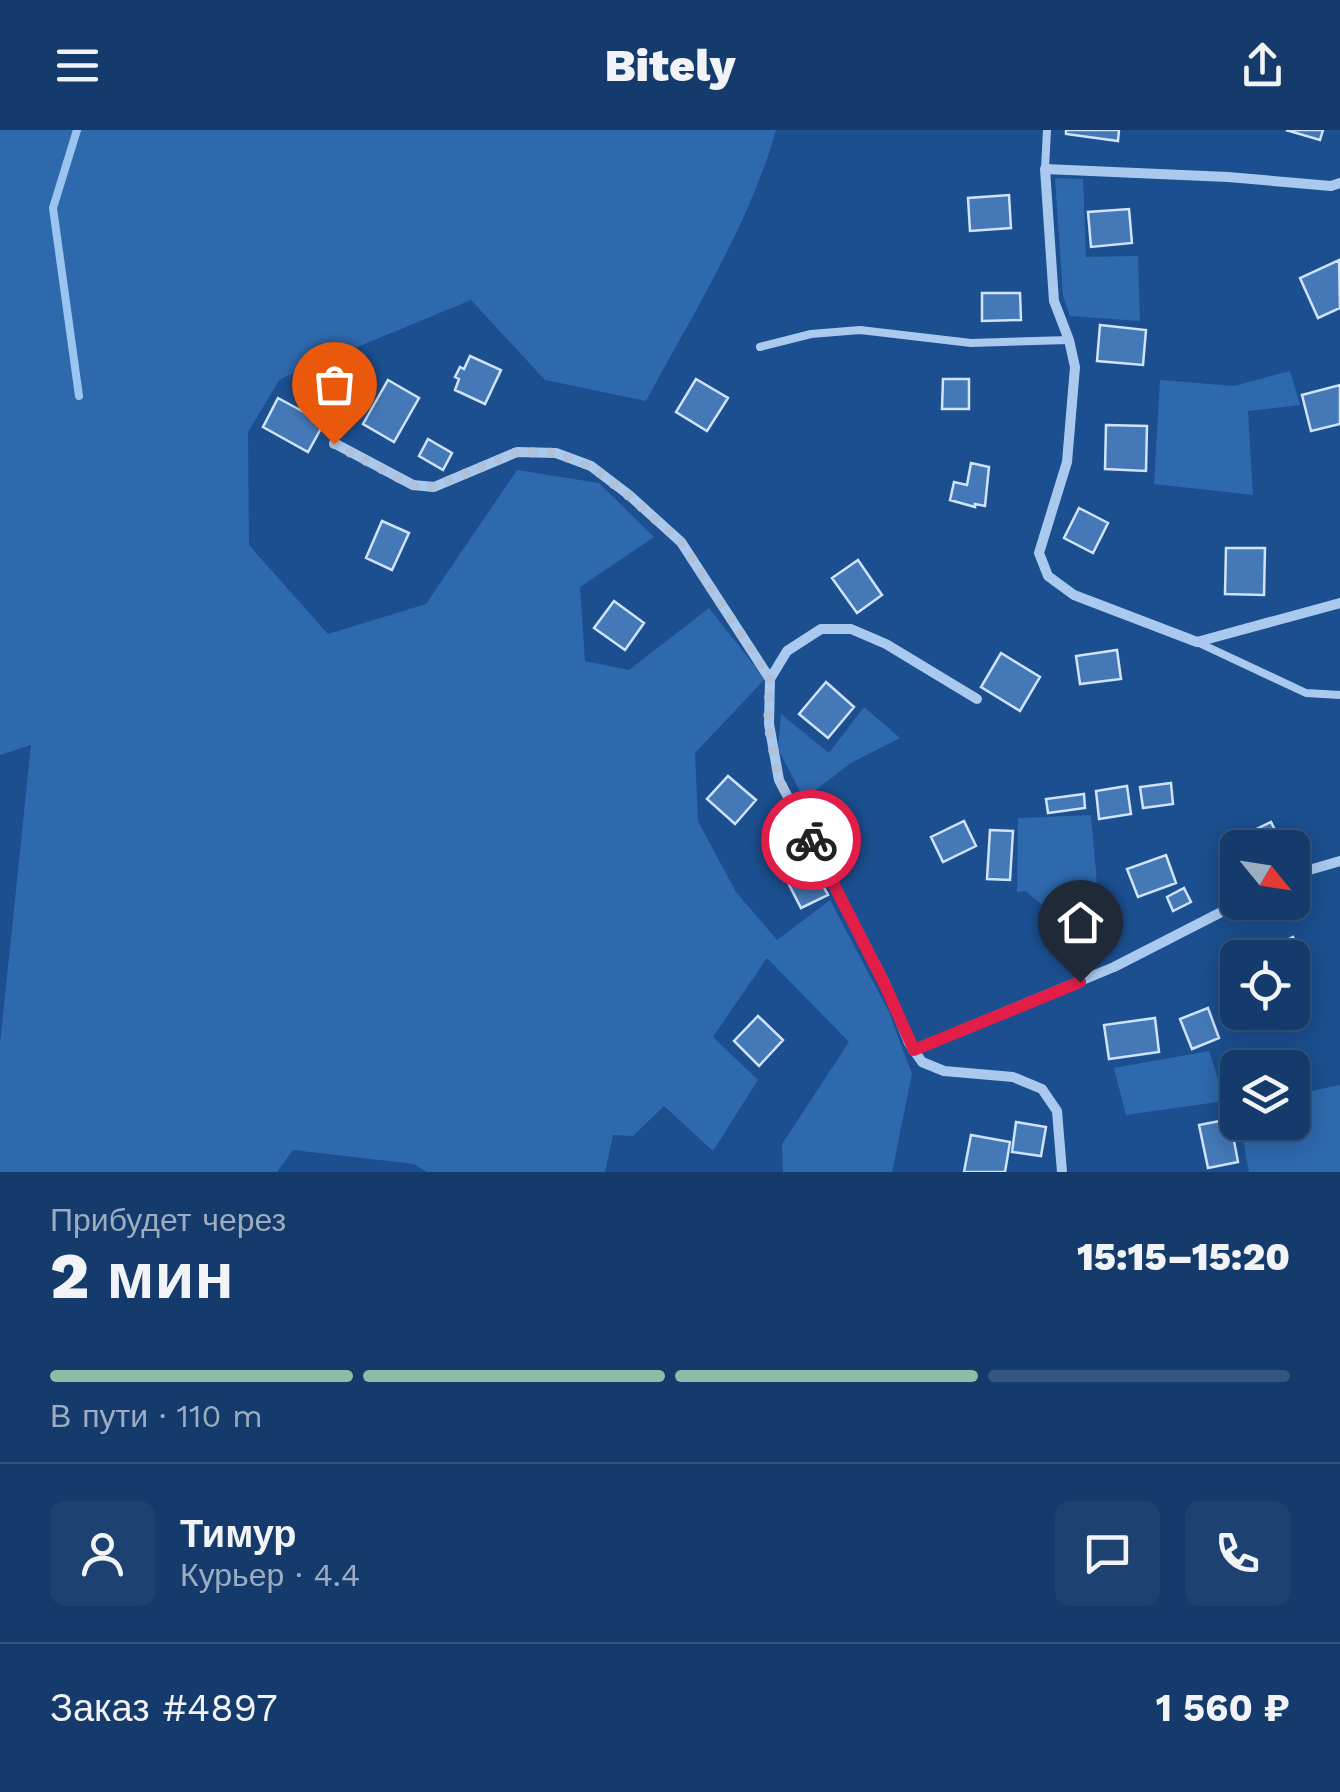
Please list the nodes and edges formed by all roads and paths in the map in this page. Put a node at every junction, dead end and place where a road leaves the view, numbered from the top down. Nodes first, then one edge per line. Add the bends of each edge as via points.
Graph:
1 (1047, 130) edge
2 (1045, 168) junction
3 (1340, 183) edge
4 (1070, 340) junction
5 (760, 347) dead end
6 (334, 444) dead end
7 (1340, 602) edge
8 (1197, 642) junction
9 (770, 679) junction
10 (1340, 695) edge
11 (978, 699) dead end
12 (1340, 861) edge
13 (1310, 870) edge
14 (1220, 913) edge
15 (914, 1050) junction
16 (1062, 1172) edge

1 - 2 lane
2 - 3 street
2 - 4 street via 1054,301
4 - 5 lane via 972,342 860,330
4 - 8 street via 1075,367 1068,462 1039,552 1041,564 1074,595
6 - 9 street via 412,485 434,487 517,452 556,453 591,466 681,542
7 - 8 street
8 - 10 lane via 1306,693
9 - 11 street via 787,651 821,629 851,629
9 - 15 street via 768,724 779,780
12 - 13 street
14 - 15 street via 1114,967
15 - 16 street via 922,1062 944,1071 1013,1077 1042,1088 1057,1111

